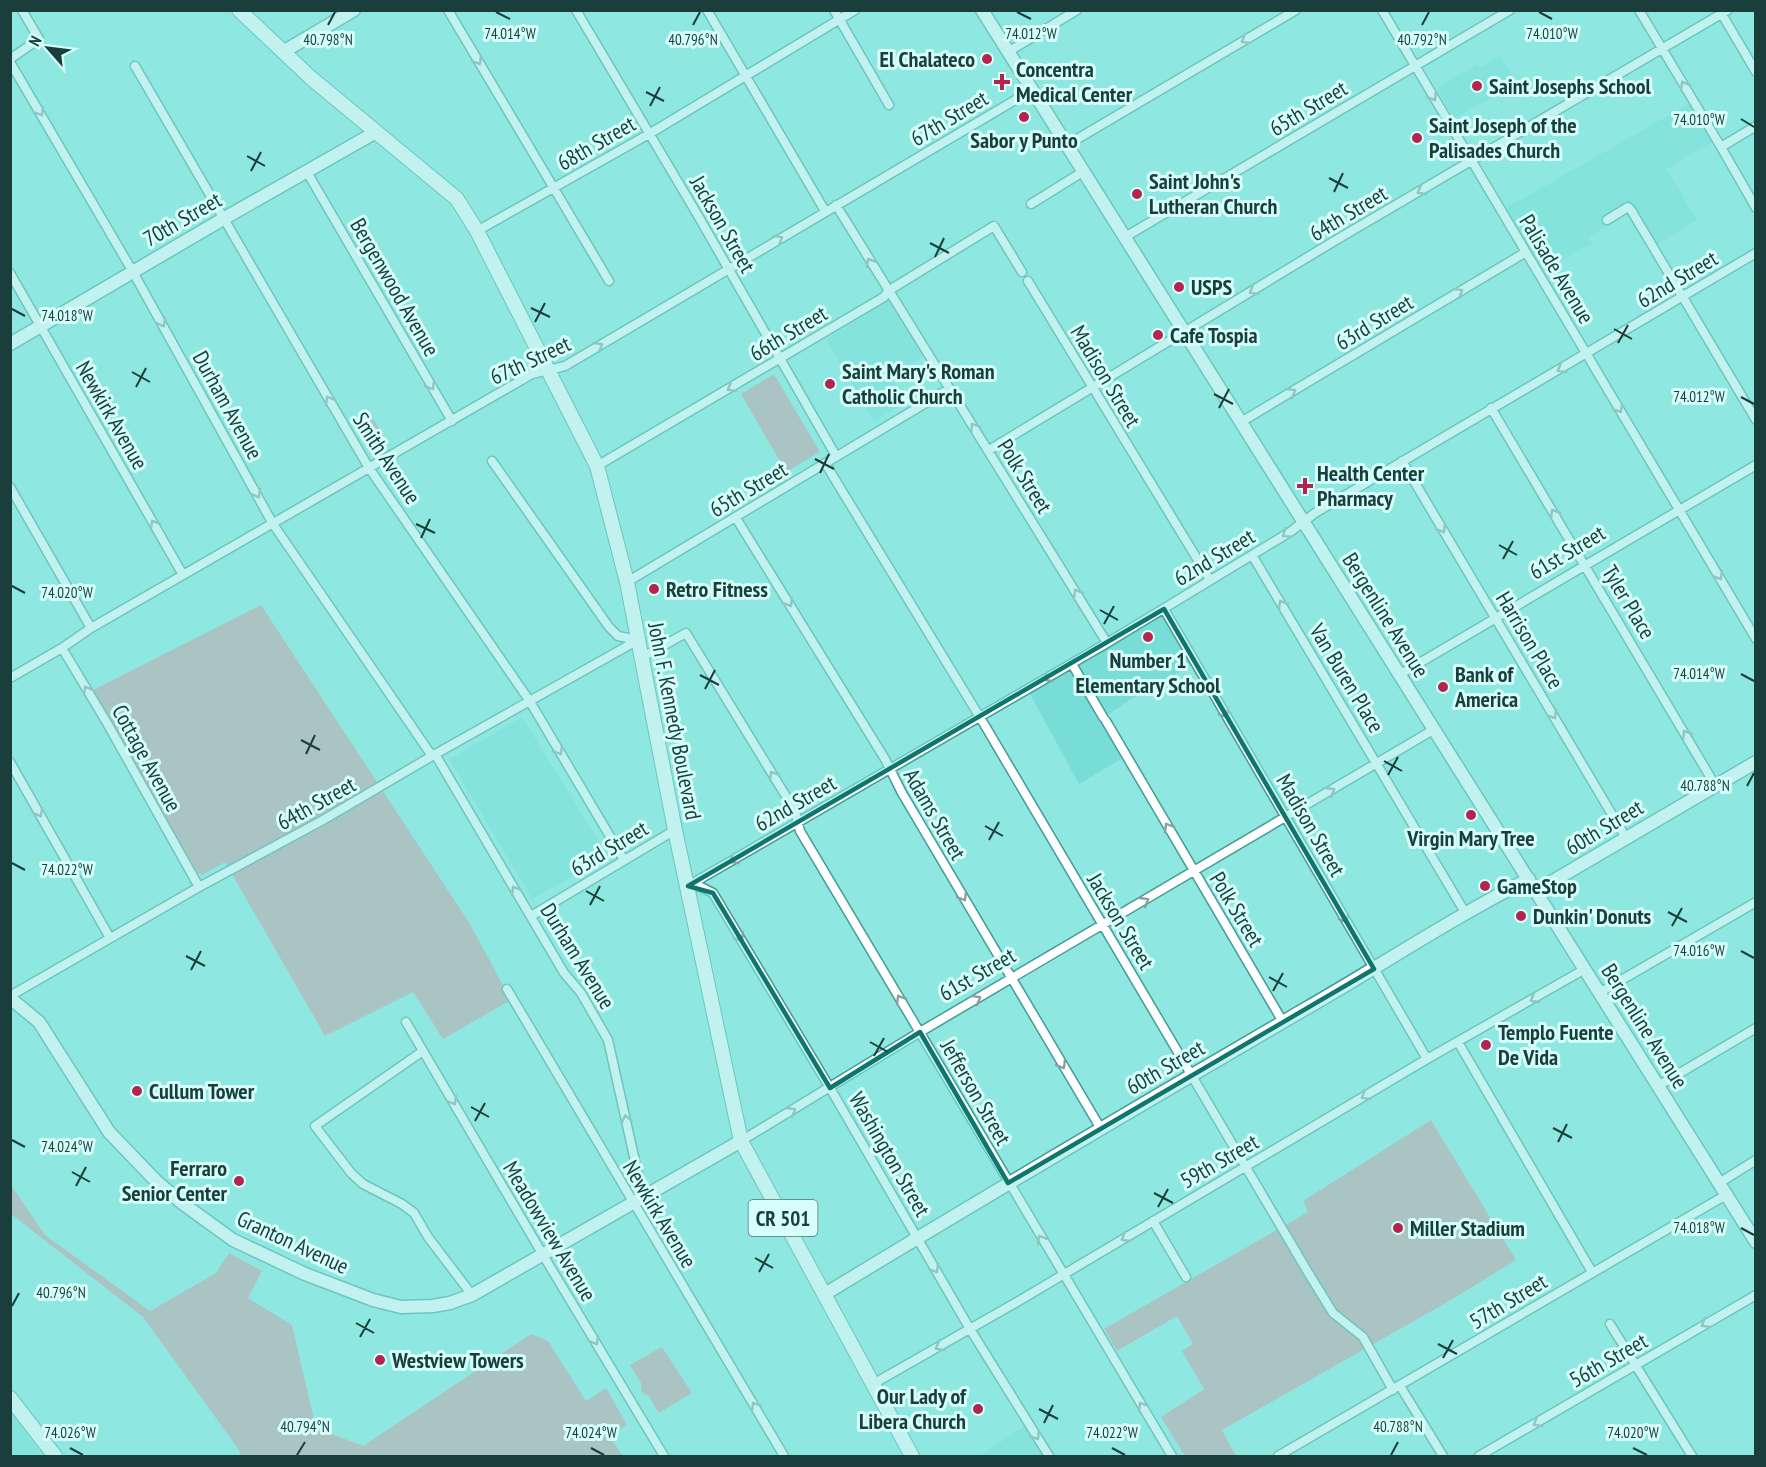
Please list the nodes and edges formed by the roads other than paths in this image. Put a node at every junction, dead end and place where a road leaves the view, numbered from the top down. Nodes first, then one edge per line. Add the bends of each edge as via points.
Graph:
1 (22, 10) edge
2 (239, 10) edge
3 (354, 10) edge
4 (448, 10) edge
5 (576, 10) edge
6 (707, 10) edge
7 (834, 10) edge
8 (855, 10) edge
9 (982, 10) edge
10 (1077, 10) edge
11 (1296, 10) edge
12 (1382, 10) edge
13 (1510, 10) edge
14 (1639, 10) edge
15 (1723, 12) edge
16 (840, 20) junction
17 (1663, 50) junction
18 (283, 52) junction
19 (1008, 52) junction
20 (10, 60) edge
21 (135, 66) dead end
22 (1415, 66) junction
23 (1755, 72) edge
24 (746, 75) junction
25 (1032, 90) junction
26 (889, 105) dead end
27 (1755, 126) edge
28 (376, 132) junction
29 (649, 134) junction
30 (1067, 145) junction
31 (1721, 147) junction
32 (1472, 161) junction
33 (1083, 171) junction
34 (307, 172) junction
35 (554, 188) junction
36 (1031, 204) dead end
37 (836, 205) junction
38 (1755, 208) edge
39 (825, 211) junction
40 (223, 219) junction
41 (1607, 220) dead end
42 (477, 231) junction
43 (1125, 237) junction
44 (1526, 252) junction
45 (1755, 253) edge
46 (728, 269) junction
47 (133, 272) junction
48 (1022, 272) dead end
49 (10, 273) edge
50 (609, 281) dead end
51 (1028, 281) dead end
52 (888, 291) junction
53 (1682, 297) junction
54 (40, 326) junction
55 (1184, 333) junction
56 (10, 344) edge
57 (1586, 354) junction
58 (781, 358) junction
59 (547, 370) junction
60 (1091, 388) junction
61 (949, 389) junction
62 (1491, 408) junction
63 (1755, 420) edge
64 (452, 421) junction
65 (1241, 422) junction
66 (989, 450) junction
67 (836, 456) junction
68 (492, 461) dead end
69 (1402, 461) junction
70 (825, 463) junction
71 (1755, 465) edge
72 (597, 466) junction
73 (369, 468) junction
74 (10, 488) edge
75 (1679, 510) junction
76 (736, 518) junction
77 (1302, 522) junction
78 (273, 524) junction
79 (1252, 555) junction
80 (1586, 565) junction
81 (183, 575) junction
82 (1210, 580) junction
83 (627, 582) junction
84 (1164, 609) junction
85 (1496, 618) junction
86 (91, 628) junction
87 (1755, 639) edge
88 (638, 640) junction
89 (1107, 643) junction
90 (62, 648) junction
91 (641, 658) junction
92 (1072, 664) junction
93 (1399, 675) junction
94 (10, 678) edge
95 (529, 700) junction
96 (980, 717) junction
97 (1433, 730) junction
98 (433, 755) junction
99 (10, 762) edge
100 (1377, 762) junction
101 (1755, 762) edge
102 (889, 770) junction
103 (1715, 785) junction
104 (1286, 817) junction
105 (798, 822) junction
106 (675, 830) junction
107 (1626, 838) junction
108 (624, 860) junction
109 (1194, 872) junction
110 (1529, 879) junction
111 (688, 886) junction
112 (199, 887) junction
113 (1536, 891) junction
114 (1755, 902) edge
115 (1466, 914) junction
116 (531, 916) junction
117 (1103, 925) junction
118 (110, 938) junction
119 (1374, 969) junction
120 (1585, 969) junction
121 (1011, 979) junction
122 (507, 989) dead end
123 (1599, 993) junction
124 (10, 997) edge
125 (406, 1022) dead end
126 (1283, 1022) junction
127 (1755, 1028) edge
128 (920, 1032) junction
129 (1458, 1042) junction
130 (423, 1051) junction
131 (1427, 1059) junction
132 (1192, 1076) junction
133 (1658, 1086) junction
134 (830, 1088) junction
135 (1101, 1129) junction
136 (741, 1141) junction
137 (1755, 1160) edge
138 (1245, 1167) junction
139 (1008, 1183) junction
140 (1719, 1183) junction
141 (1726, 1195) junction
142 (638, 1200) junction
143 (1153, 1221) junction
144 (918, 1238) junction
145 (1755, 1242) edge
146 (543, 1255) junction
147 (1592, 1272) junction
148 (1063, 1275) junction
149 (1186, 1276) dead end
150 (825, 1294) junction
151 (471, 1295) junction
152 (1755, 1295) edge
153 (1610, 1324) dead end
154 (970, 1329) junction
155 (1635, 1365) junction
156 (873, 1384) junction
157 (1396, 1388) junction
158 (10, 1398) edge
159 (55, 1456) edge
160 (664, 1456) edge
161 (784, 1456) edge
162 (912, 1456) edge
163 (1049, 1456) edge
164 (1172, 1456) edge
165 (1278, 1456) edge
166 (1443, 1456) edge
167 (1479, 1456) edge
168 (1692, 1456) edge

1 - 20 street via 39,39
2 - 18 main road, John F. Kennedy Boulevard / CR 501
3 - 18 street
4 -> 35 street
5 - 29 street, Jackson Street
6 - 24 street
7 - 16 street
8 - 16 street, 68th Street
9 - 19 street, Bergenline Avenue
10 - 19 street
11 -> 30 street
12 - 22 street, Palisade Avenue
13 - 22 street, 65th Street
14 - 17 street
15 - 17 street, 64th Street
15 - 23 street
16 - 24 street, 68th Street
16 - 26 street
31 -> 17 street
17 - 32 street, 64th Street
18 - 28 main road, John F. Kennedy Boulevard / CR 501
19 - 25 street, Bergenline Avenue
20 -> 47 street, Durham Avenue
21 - 40 street, Smith Avenue
22 -> 32 street, Palisade Avenue
22 - 43 street, 65th Street
24 - 29 street, 68th Street
24 - 39 street
25 - 30 street, Bergenline Avenue
25 - 37 street, 67th Street
27 - 31 street
28 - 34 street, 70th Street
28 - 42 main road, John F. Kennedy Boulevard / CR 501 via 457,199
29 - 35 street, 68th Street
29 - 46 street, Jackson Street
30 - 33 street, Bergenline Avenue
31 - 38 street
32 - 44 street, Palisade Avenue
32 -> 55 street, 64th Street
33 - 36 street
33 - 43 street, Bergenline Avenue
34 - 40 street, 70th Street
34 -> 64 street, Bergenwood Avenue
35 - 42 street, 68th Street
35 - 50 street
37 - 39 street, 67th Street
52 -> 37 street, Polk Street
46 -> 39 street, 67th Street
40 - 47 street, 70th Street
73 -> 40 street, Smith Avenue
41 - 53 street via 1628,207
42 - 59 main road, John F. Kennedy Boulevard / CR 501
43 - 55 street, Bergenline Avenue
44 - 57 street, Palisade Avenue
65 -> 44 street, 63rd Street
45 - 53 street, 62nd Street
46 - 58 street, Jackson Street
59 -> 46 street, 67th Street via 565,366
47 - 54 street, 70th Street
47 -> 78 street, Durham Avenue
48 - 52 street, 66th Street via 994,226
49 - 54 street, Newkirk Avenue
51 - 60 street, Madison Street
52 - 58 street, 66th Street
52 - 61 street, Polk Street
53 - 57 street, 62nd Street
53 - 63 street
54 - 56 street, 70th Street
81 -> 54 street, Newkirk Avenue
55 - 60 street, 64th Street
55 - 65 street, Bergenline Avenue
57 -> 62 street, 62nd Street
57 -> 75 street, Palisade Avenue
58 - 67 street, Jackson Street
58 -> 72 street, 66th Street
59 - 64 street, 67th Street via 532,374
59 - 72 main road, John F. Kennedy Boulevard / CR 501
60 - 66 street, 64th Street
60 - 82 street, Madison Street
66 -> 61 street, Polk Street
61 - 67 street, 65th Street
62 - 69 street, 62nd Street
80 -> 62 street, Tyler Place
64 - 73 street, 67th Street
65 - 77 street, Bergenline Avenue
89 -> 66 street, Polk Street
67 - 70 street, 65th Street
68 - 88 street via 609,627 618,636
69 - 77 street, 62nd Street
69 -> 85 street, Harrison Place
70 - 76 street, 65th Street
70 - 96 street, Jackson Street
71 - 75 street, 61st Street
72 - 83 main road, John F. Kennedy Boulevard / CR 501
73 - 78 street, 67th Street
73 - 95 street, Smith Avenue
74 - 86 street
75 - 80 street, 61st Street
75 -> 87 street, Palisade Avenue
76 - 83 street, 65th Street
76 -> 102 street, Adams Street
77 -> 79 street, 62nd Street
77 - 93 street, Bergenline Avenue
78 - 81 street, 67th Street
78 - 98 street, Durham Avenue
79 - 82 street, 62nd Street
100 -> 79 street, Van Buren Place
80 - 85 street, 61st Street
103 -> 80 street, Tyler Place
81 - 86 street, 67th Street
82 - 84 street, 62nd Street
83 - 88 main road, John F. Kennedy Boulevard / CR 501
84 - 89 street, 62nd Street
84 -> 104 street, Madison Street
85 - 93 street, 61st Street
85 -> 107 street, Harrison Place
86 - 90 street, 67th Street
88 - 91 main road, John F. Kennedy Boulevard / CR 501
88 - 95 street, 64th Street
89 - 92 street, 62nd Street
90 - 94 street, 67th Street
112 -> 90 street, Cottage Avenue
105 -> 91 street, Jefferson Street via 795,811 686,633
91 - 106 main road, John F. Kennedy Boulevard / CR 501
92 -> 96 street, 62nd Street
109 -> 92 street, Polk Street
93 - 97 street, Bergenline Avenue
95 - 98 street, 64th Street
95 -> 108 street, Smith Avenue
96 - 102 street, 62nd Street
96 - 117 street, Jackson Street
97 - 100 street, 61st Street
97 - 110 street, Bergenline Avenue
98 - 112 street, 64th Street
116 -> 98 street, Durham Avenue
99 -> 118 street
104 -> 100 street, 61st Street
100 - 115 street, Van Buren Place
101 - 103 street, 60th Street
102 - 105 street, 62nd Street
102 -> 121 street, Adams Street
103 - 107 street, 60th Street
104 - 109 street, 61st Street
104 -> 119 street, Madison Street
105 -> 111 street, 62nd Street
128 -> 105 street, Jefferson Street
106 - 108 street, 63rd Street
106 - 111 main road, John F. Kennedy Boulevard / CR 501
107 - 113 street, 60th Street
108 - 116 street, 63rd Street
117 -> 109 street, 61st Street
109 - 126 street, Polk Street
110 - 113 street, Bergenline Avenue
110 - 115 street, 60th Street
111 -> 134 street, Washington Street via 713,893
111 - 136 main road, John F. Kennedy Boulevard / CR 501
112 - 118 street, 64th Street
113 - 120 street, Bergenline Avenue
114 - 123 street
115 - 119 street, 60th Street
142 -> 116 street, Durham Avenue via 608,1040
117 - 121 street, 61st Street
117 - 132 street, Jackson Street
118 - 124 street, 64th Street
119 - 126 street, 60th Street
119 - 131 street, Madison Street
120 - 123 street, Bergenline Avenue
120 -> 129 street, 59th Street
128 -> 121 street, 61st Street
121 -> 135 street, Adams Street
122 - 142 street, Newkirk Avenue
123 - 133 street, Bergenline Avenue
124 - 151 street, Granton Avenue via 39,1022 109,1132 156,1181 232,1240 373,1300 401,1306 442,1304
125 - 130 street, Meadowview Avenue
126 - 132 street, 60th Street
127 - 133 street
128 - 134 street, 61st Street
128 - 139 street, Jefferson Street
129 - 131 street, 59th Street
129 - 147 street
130 -> 146 street, Meadowview Avenue
130 - 151 street via 315,1126 363,1184 414,1213
131 -> 138 street, 59th Street
132 - 135 street, 60th Street
132 - 138 street, Jackson Street
133 - 140 street, Bergenline Avenue
136 -> 134 street, 61st Street
134 - 144 street, Washington Street
135 - 139 street, 60th Street
136 - 142 street, 61st Street
136 - 150 main road, John F. Kennedy Boulevard / CR 501
137 - 140 street
138 - 143 street, 59th Street
138 - 157 street, Jackson Street via 1334,1313 1363,1337
139 - 144 street, 60th Street
148 -> 139 street, Jefferson Street
140 - 141 street, Bergenline Avenue
141 - 145 street, Bergenline Avenue
141 - 147 street, 57th Street
142 - 146 street, 61st Street
161 -> 142 street, Newkirk Avenue
143 -> 148 street, 59th Street
143 - 149 street
144 - 150 street, 60th Street
144 -> 154 street, Washington Street
146 - 151 street, Granton Avenue
146 -> 160 street, Meadowview Avenue
147 - 157 street, 57th Street
148 - 154 street, 59th Street
164 -> 148 street, Jefferson Street
150 - 156 main road, John F. Kennedy Boulevard / CR 501
152 -> 155 street, 56th Street
153 - 155 street
154 -> 156 street, 59th Street
154 -> 163 street, Washington Street
155 -> 167 street, 56th Street
155 - 168 street
156 - 162 main road, John F. Kennedy Boulevard / CR 501
157 - 165 street, 57th Street
157 - 166 street, Jackson Street
158 - 159 main road

